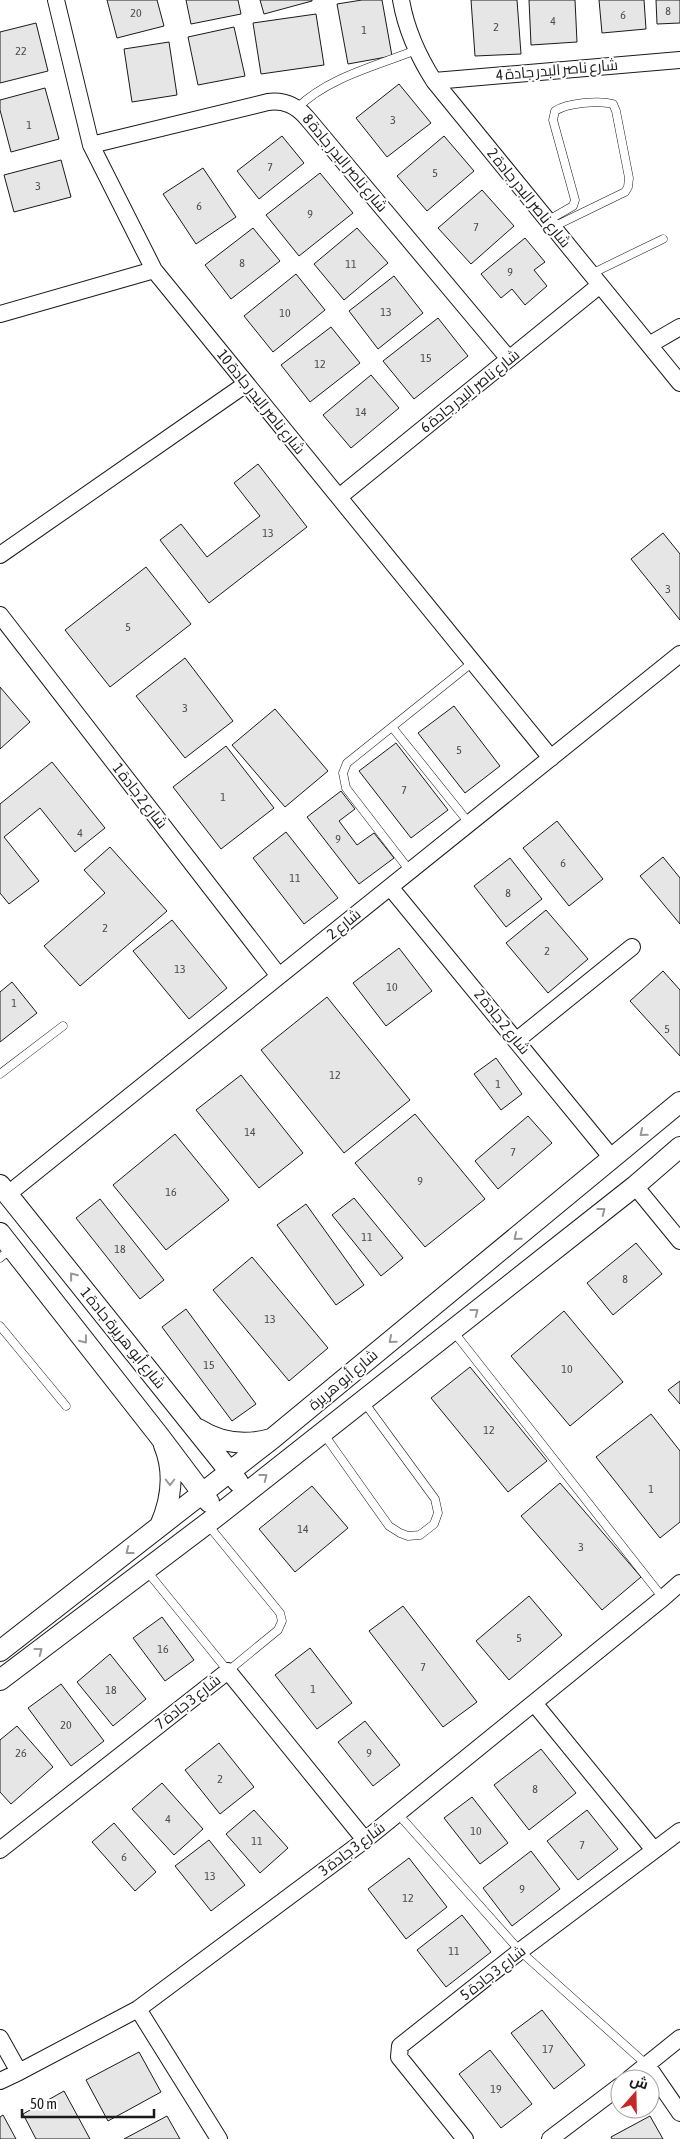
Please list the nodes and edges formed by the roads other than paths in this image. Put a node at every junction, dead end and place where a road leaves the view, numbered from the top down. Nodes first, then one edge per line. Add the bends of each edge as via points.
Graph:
1 (56, 0) edge
2 (401, 0) edge
3 (416, 50) junction
4 (680, 60) edge
5 (434, 81) junction
6 (297, 108) junction
7 (91, 145) junction
8 (550, 224) junction
9 (663, 239) dead end
10 (154, 270) junction
11 (596, 280) junction
12 (0, 314) edge
13 (680, 328) edge
14 (649, 346) junction
15 (509, 359) junction
16 (680, 383) edge
17 (246, 384) junction
18 (339, 497) junction
19 (0, 555) edge
20 (0, 616) edge
21 (680, 654) edge
22 (473, 662) junction
23 (392, 727) junction
24 (551, 758) junction
25 (469, 823) junction
26 (410, 871) junction
27 (390, 887) junction
28 (632, 947) dead end
29 (279, 976) junction
30 (63, 1026) dead end
31 (517, 1040) junction
32 (0, 1074) edge
33 (680, 1102) edge
34 (680, 1147) edge
35 (612, 1158) junction
36 (635, 1186) junction
37 (4, 1189) edge
38 (680, 1241) edge
39 (4, 1247) edge
40 (0, 1326) edge
41 (452, 1330) junction
42 (363, 1400) junction
43 (66, 1406) dead end
44 (192, 1424) junction
45 (322, 1432) junction
46 (160, 1436) junction
47 (273, 1438) junction
48 (230, 1472) junction
49 (203, 1492) junction
50 (245, 1492) junction
51 (212, 1520) junction
52 (159, 1527) junction
53 (146, 1569) junction
54 (680, 1583) edge
55 (664, 1598) junction
56 (0, 1651) edge
57 (228, 1670) junction
58 (0, 1680) edge
59 (534, 1703) junction
60 (398, 1814) junction
61 (680, 1831) edge
62 (364, 1840) junction
63 (0, 1850) edge
64 (654, 1850) junction
65 (520, 1951) junction
66 (138, 2009) junction
67 (0, 2038) edge
68 (680, 2038) edge
69 (647, 2065) junction
70 (642, 2069) edge
71 (19, 2072) junction
72 (0, 2080) edge
73 (610, 2094) edge
74 (680, 2113) edge
75 (219, 2139) edge
76 (465, 2139) edge
77 (550, 2139) edge

1 - 7 street, شارع ناصر البدر جادة 10
2 - 3 street, شارع ناصر البدر جادة 2
3 - 5 street, شارع ناصر البدر جادة 2
3 - 6 lane via 329,84
4 - 5 street, شارع ناصر البدر جادة 4
5 - 8 street, شارع ناصر البدر جادة 2
6 - 7 street, شارع ناصر البدر جادة 8 via 283,102 268,102
6 - 15 street, شارع ناصر البدر جادة 8
7 - 10 street, شارع ناصر البدر جادة 10
8 - 8 lane via 625,192 628,187 629,178 613,104 604,101 562,107 555,111 553,120 575,200 573,206
8 - 11 street, شارع ناصر البدر جادة 2
9 - 11 lane
10 - 12 street
10 - 17 street, شارع ناصر البدر جادة 10
11 - 14 street, شارع ناصر البدر جادة 2
11 - 15 street, شارع ناصر البدر جادة 6
13 - 14 street
14 - 16 street, شارع ناصر البدر جادة 2
15 - 18 street, شارع ناصر البدر جادة 6
17 - 18 street, شارع ناصر البدر جادة 10
17 - 19 street
18 - 22 street, شارع ناصر البدر جادة 10
20 - 29 street, شارع 2 جادة 1
21 - 24 street, شارع 2
22 - 23 lane
22 - 24 street, شارع ناصر البدر جادة 10
23 - 25 lane
23 - 26 lane via 348,763 342,778 346,788
24 - 25 street, شارع 2
25 - 26 street, شارع 2
26 - 27 street, شارع 2
27 - 29 street, شارع 2
27 - 31 street, شارع 2 جادة 2
28 - 31 street
29 - 37 street, شارع 2
30 - 32 lane
31 - 35 street, شارع 2 جادة 2
33 -> 35 street, شارع أبو هريرة
34 - 36 street, شارع أبو هريرة
35 -> 47 street, شارع أبو هريرة
36 - 38 street
41 -> 36 street, شارع أبو هريرة
44 -> 37 street, شارع أبو هريرة جادة 1
39 -> 46 street, شارع أبو هريرة جادة 1
40 - 43 lane
41 - 42 street, شارع أبو هريرة
41 - 55 lane
42 - 45 street, شارع أبو هريرة
42 - 45 lane via 435,1499 437,1517 434,1524 420,1535 408,1536 388,1526
44 - 47 street via 213,1437 237,1442 261,1442
44 - 48 street, شارع أبو هريرة جادة 1
50 -> 45 street, شارع أبو هريرة
46 - 49 street, شارع أبو هريرة جادة 1
46 -> 52 street via 171,1477 168,1503
47 - 48 street, شارع أبو هريرة
48 - 49 street, شارع أبو هريرة
48 - 50 street, شارع أبو هريرة جادة 1
49 - 51 street, شارع أبو هريرة جادة 1
49 - 52 street, شارع أبو هريرة
50 - 51 street, شارع أبو هريرة
51 - 53 street, شارع أبو هريرة
51 - 57 lane via 280,1613 282,1621 278,1630
52 -> 56 street, شارع أبو هريرة
53 - 57 lane
58 -> 53 street, شارع أبو هريرة
54 - 55 street, شارع 3 جادة 3
55 - 59 street, شارع 3 جادة 3
57 - 62 street, شارع 3 جادة 7
57 - 63 street, شارع 3 جادة 7
59 - 60 street, شارع 3 جادة 3
59 - 64 street
60 - 62 street, شارع 3 جادة 3
60 - 65 lane
61 - 64 street, شارع 3 جادة 5
62 - 66 street, شارع 3 جادة 3
64 - 65 street, شارع 3 جادة 5
65 - 69 lane
65 - 76 street, شارع 3 جادة 5 via 400,2046 399,2057
66 - 71 street, شارع 3 جادة 3
66 - 75 street
67 - 71 street
68 - 69 street
69 - 70 street
69 - 74 street
71 - 72 street, شارع 3 جادة 3
73 - 77 street

